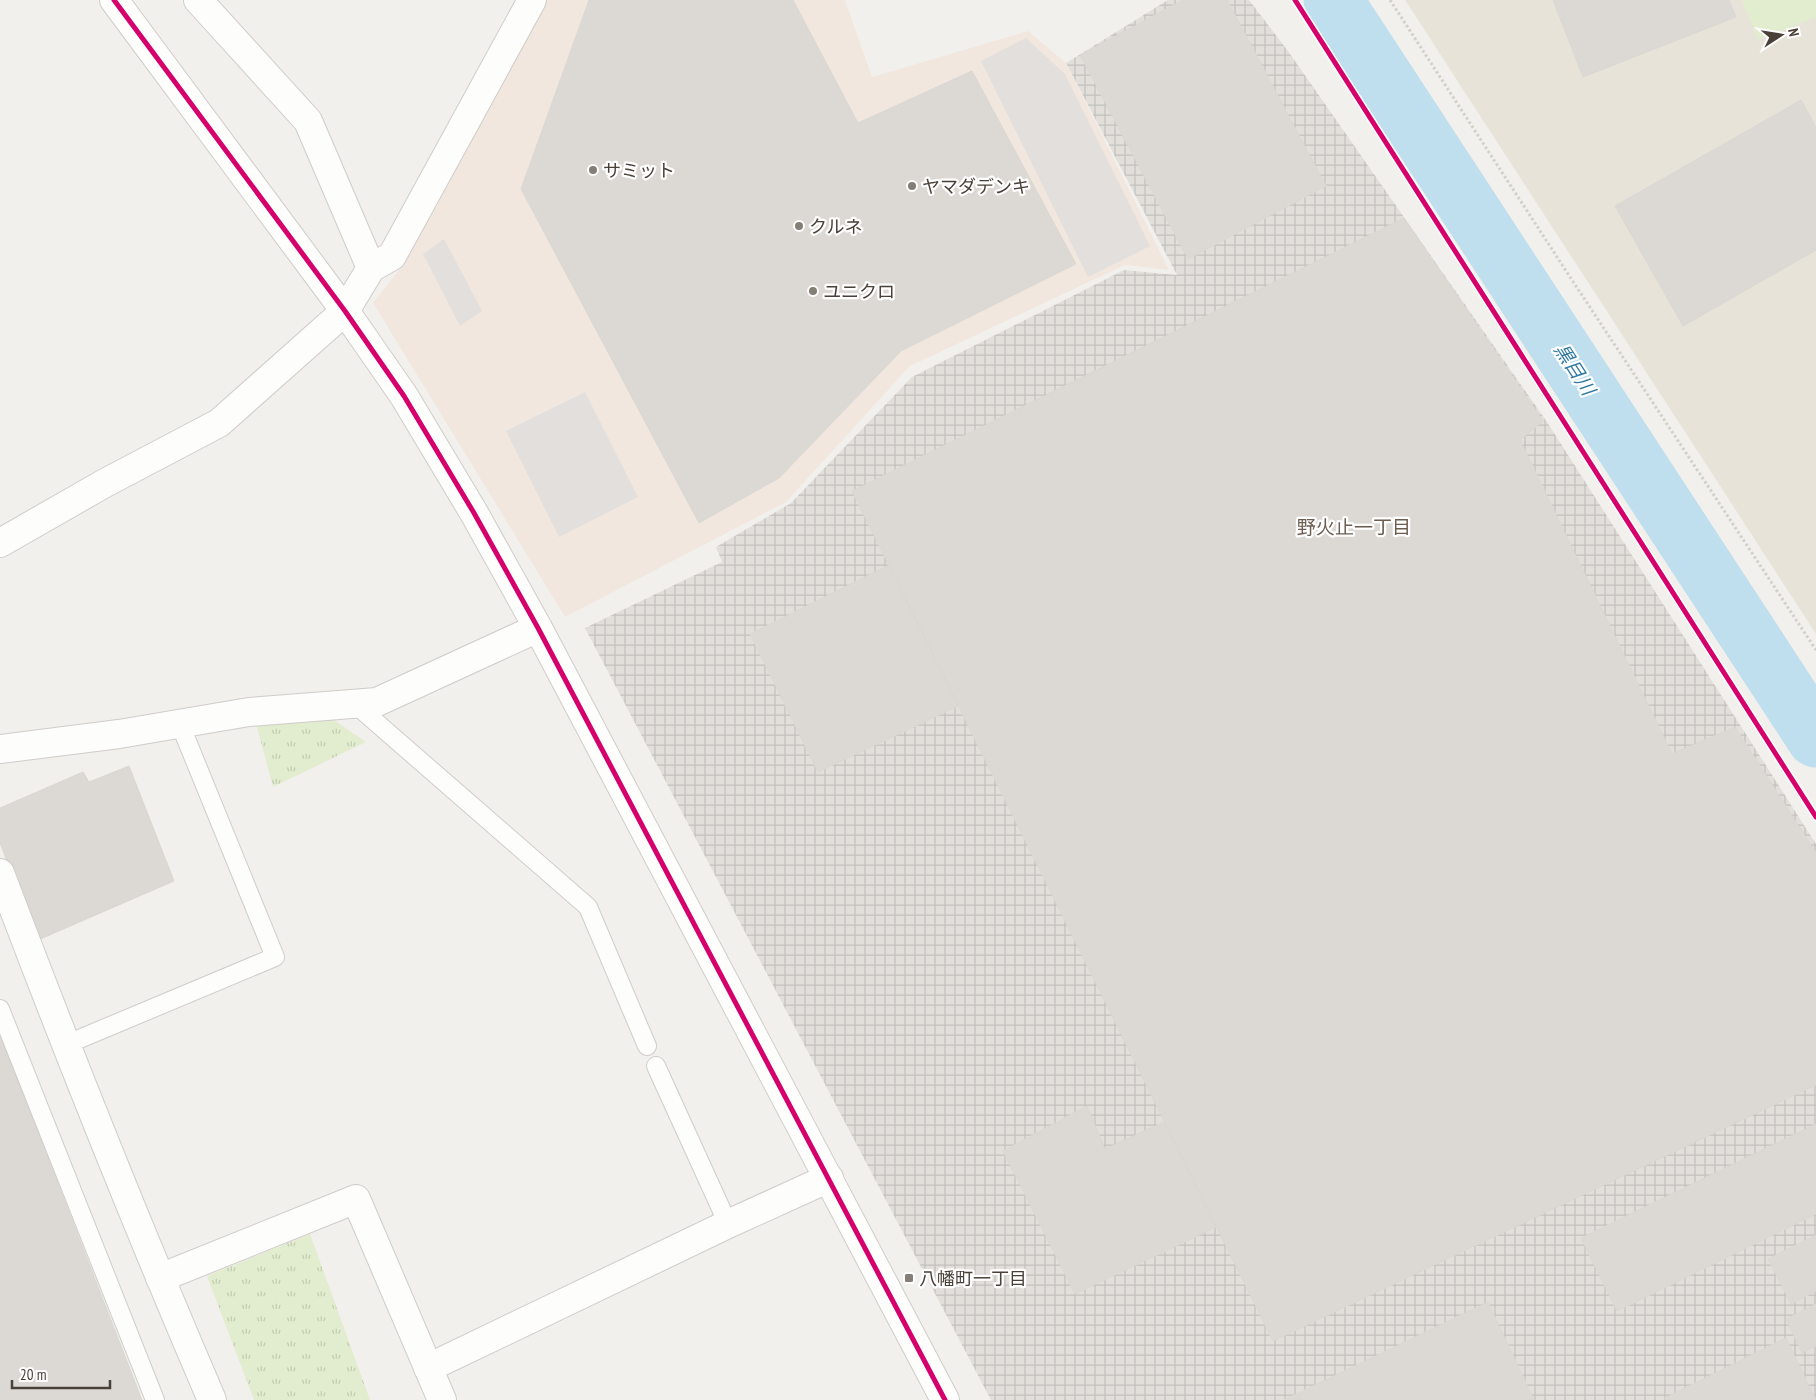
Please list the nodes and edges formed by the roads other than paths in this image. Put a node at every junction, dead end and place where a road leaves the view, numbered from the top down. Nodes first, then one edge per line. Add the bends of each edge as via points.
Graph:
1 (114, 0) edge
2 (198, 0) edge
3 (532, 0) edge
4 (371, 268) junction
5 (345, 311) junction
6 (0, 543) edge
7 (538, 628) junction
8 (355, 704) junction
9 (180, 724) junction
10 (0, 749) edge
11 (0, 873) edge
12 (0, 1009) edge
13 (65, 1045) junction
14 (647, 1046) dead end
15 (656, 1066) dead end
16 (829, 1178) junction
17 (728, 1224) junction
18 (160, 1278) junction
19 (428, 1368) junction
20 (155, 1400) edge
21 (212, 1400) edge
22 (442, 1400) edge
23 (946, 1400) edge

1 - 5 street
2 - 4 street via 308,121
3 - 4 street via 392,256
4 - 5 street
5 - 6 street via 219,423 105,482
5 - 7 street via 422,426
7 - 8 street via 376,702
7 - 16 street
8 - 9 street via 253,712
8 - 14 lane via 588,907
9 - 10 street
9 - 13 lane via 275,957
11 - 13 street
12 - 20 lane
13 - 18 street
15 - 17 lane
16 - 17 street
16 - 23 street
17 - 19 street
18 - 19 street via 356,1200
18 - 21 street
19 - 22 street

